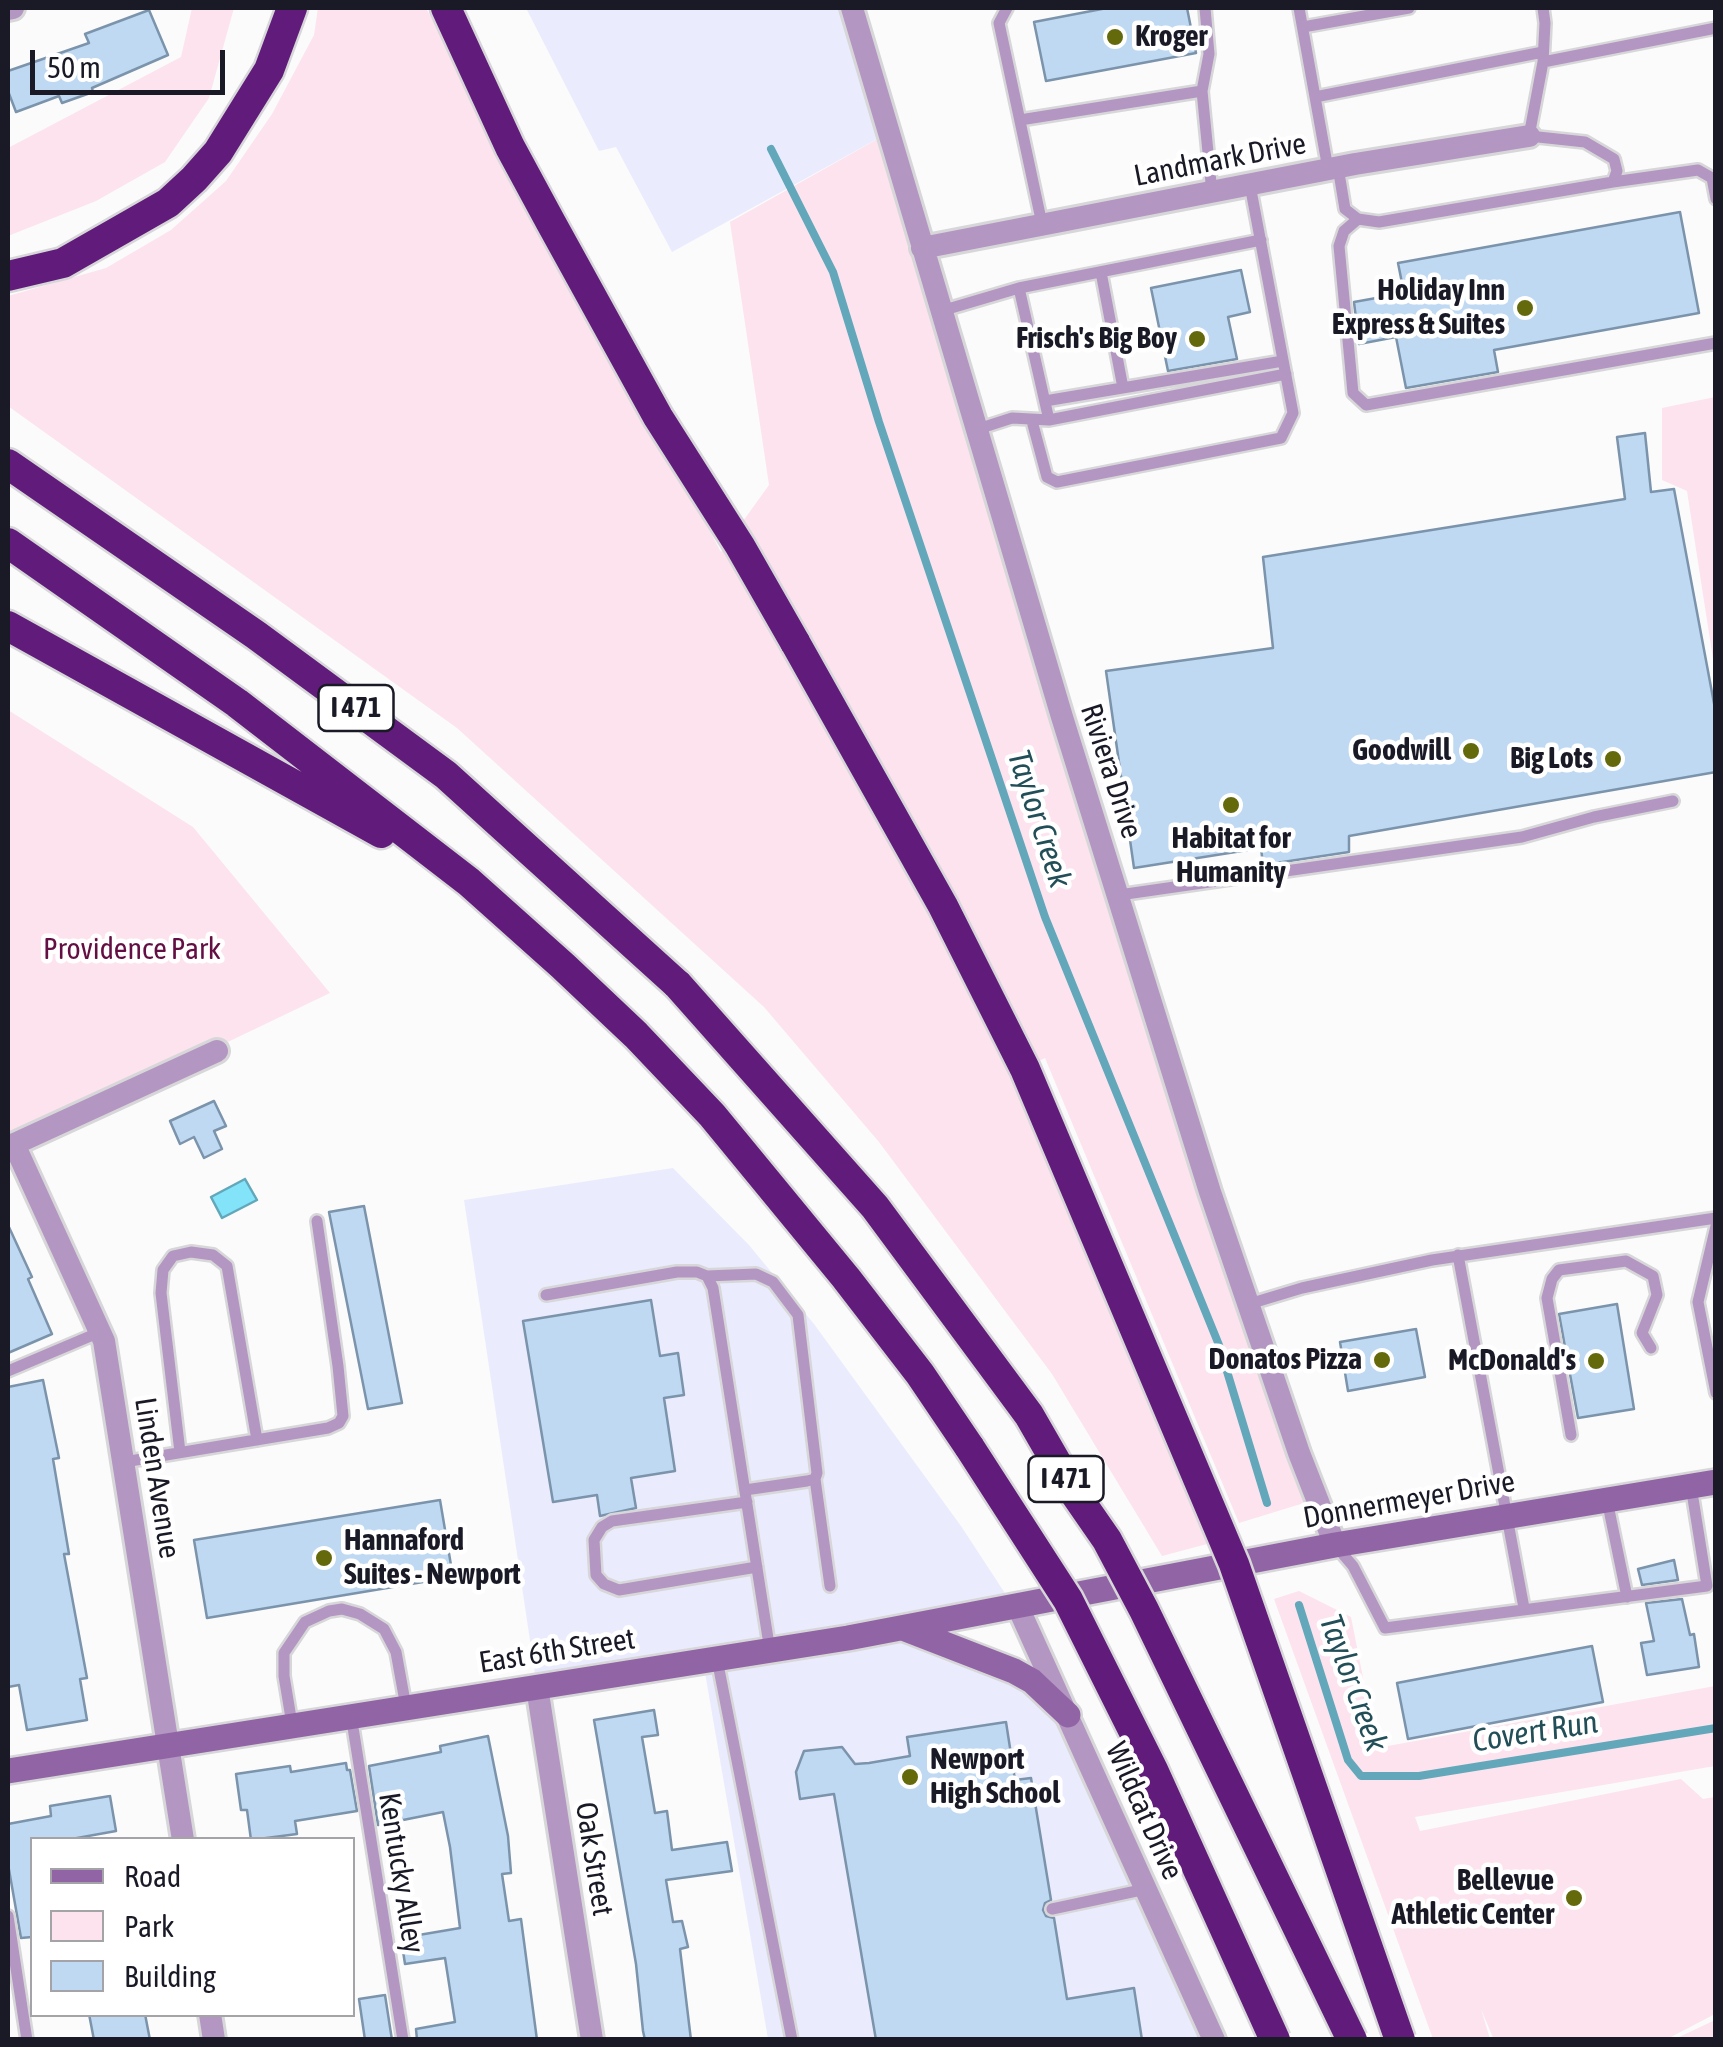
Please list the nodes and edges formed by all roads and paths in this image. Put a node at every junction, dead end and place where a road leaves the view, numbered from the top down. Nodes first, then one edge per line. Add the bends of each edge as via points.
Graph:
1 (292, 8) edge
2 (446, 8) edge
3 (852, 8) edge
4 (1007, 8) edge
5 (1205, 8) edge
6 (1299, 8) edge
7 (1410, 8) edge
8 (1543, 8) edge
9 (1303, 28) junction
10 (1716, 28) edge
11 (1543, 57) junction
12 (1202, 91) junction
13 (1315, 97) junction
14 (1020, 120) junction
15 (1530, 136) junction
16 (1333, 168) junction
17 (1613, 182) junction
18 (1250, 185) junction
19 (1212, 193) junction
20 (1716, 198) edge
21 (1358, 220) junction
22 (1042, 224) junction
23 (1261, 240) junction
24 (922, 248) junction
25 (1101, 272) junction
26 (8, 276) edge
27 (1019, 288) junction
28 (941, 311) junction
29 (1716, 343) edge
30 (1284, 368) junction
31 (1123, 388) junction
32 (1045, 401) junction
33 (1049, 420) junction
34 (1032, 421) junction
35 (978, 430) junction
36 (8, 464) edge
37 (8, 543) edge
38 (8, 626) edge
39 (1673, 801) dead end
40 (469, 882) junction
41 (1119, 895) junction
42 (217, 1050) dead end
43 (11, 1145) edge
44 (317, 1220) dead end
45 (1716, 1222) edge
46 (1458, 1256) junction
47 (707, 1276) junction
48 (546, 1295) dead end
49 (1249, 1304) junction
50 (100, 1332) junction
51 (1651, 1348) dead end
52 (8, 1371) edge
53 (1716, 1393) edge
54 (1571, 1435) dead end
55 (257, 1440) junction
56 (180, 1452) junction
57 (124, 1462) junction
58 (815, 1479) junction
59 (1703, 1484) edge
60 (746, 1496) junction
61 (1607, 1500) junction
62 (1506, 1517) junction
63 (1335, 1545) junction
64 (757, 1567) junction
65 (830, 1586) dead end
66 (1114, 1588) joint
67 (1627, 1597) junction
68 (1018, 1607) junction
69 (1524, 1608) junction
70 (903, 1628) junction
71 (770, 1650) junction
72 (717, 1659) junction
73 (538, 1687) junction
74 (406, 1707) junction
75 (351, 1715) junction
76 (1068, 1715) junction
77 (292, 1724) junction
78 (170, 1744) junction
79 (8, 1770) edge
80 (183, 1837) edge
81 (1146, 1889) junction
82 (1052, 1909) dead end
83 (8, 1916) edge
84 (27, 2040) edge
85 (402, 2040) edge
86 (592, 2040) edge
87 (792, 2040) edge
88 (1214, 2040) edge
89 (1276, 2040) edge
90 (1352, 2040) edge
91 (1400, 2040) edge

1 - 26 highway via 269,70 194,179 168,203 63,263
2 - 91 highway, bridge via 550,221 943,906 1025,1069 1234,1564
3 - 24 street, Riviera Drive
4 - 14 lane via 999,23
5 - 12 lane via 1209,54
6 - 9 lane
7 - 9 lane
8 - 11 lane
9 - 13 lane
10 - 11 lane
11 - 13 lane
11 - 15 lane
12 - 14 lane
12 - 19 lane
13 - 16 lane
14 - 22 lane
15 - 16 street, Landmark Drive
15 - 17 lane via 1585,142 1614,159
16 - 18 street, Landmark Drive
16 - 21 lane via 1345,209
17 - 20 lane via 1698,170 1712,178
17 - 21 lane via 1380,222
18 - 19 street, Landmark Drive
18 - 23 lane
19 - 22 street, Landmark Drive
21 - 29 lane via 1338,246 1352,394 1366,405
22 - 24 street, Landmark Drive
23 - 25 lane
23 - 30 lane
24 - 28 street, Riviera Drive
25 - 27 lane
25 - 31 lane
27 - 28 lane
27 - 32 lane
28 - 35 street, Riviera Drive
30 - 31 lane
30 - 33 lane
30 - 34 lane via 1294,412 1281,438 1057,482 1047,477
31 - 32 lane
32 - 33 lane
33 - 34 lane
34 - 35 lane via 1012,418
35 - 41 street, Riviera Drive
36 - 90 highway, I 471, bridge via 446,775 678,985 875,1206 1029,1416 1106,1540
37 - 40 highway, I 471 via 237,703
38 - 40 highway
39 - 41 lane via 1522,838
40 - 89 highway, I 471, bridge via 712,1115 899,1346 1068,1600
41 - 49 street, Riviera Drive
42 - 43 street
43 - 50 street, Linden Avenue
44 - 55 lane via 342,1416 328,1428
45 - 46 lane
45 - 53 lane via 1698,1302
46 - 49 lane
46 - 62 lane
47 - 48 lane via 677,1272
47 - 58 lane via 756,1274 772,1282 798,1315
47 - 60 lane
49 - 63 street, Riviera Drive
50 - 52 lane
50 - 57 street, Linden Avenue
51 - 54 lane via 1642,1333 1657,1294 1653,1276 1626,1260 1559,1270 1547,1298
55 - 56 lane
55 - 56 lane via 227,1266 191,1252 174,1256 163,1270 161,1292
56 - 57 lane
57 - 78 street, Linden Avenue
58 - 60 lane
58 - 65 lane
59 - 61 street, Donnermeyer Drive
59 - 67 lane via 1706,1586
60 - 64 lane
60 - 64 lane via 612,1522 594,1540 596,1575 619,1590
61 - 62 street, Donnermeyer Drive
61 - 67 lane
62 - 63 street, Donnermeyer Drive
62 - 69 lane
63 - 66 street, Donnermeyer Drive
63 - 69 lane via 1385,1628
64 - 71 lane
66 - 68 street, East 6th Street
67 - 69 lane
68 - 70 street, East 6th Street
68 - 76 street, Wildcat Drive
70 - 71 street, East 6th Street
70 - 76 street via 1032,1681
71 - 72 street, East 6th Street
72 - 73 street, East 6th Street
72 - 87 lane
73 - 74 street, East 6th Street
73 - 86 street, Oak Street
74 - 75 street, East 6th Street
74 - 77 lane via 396,1652 384,1629 342,1609 305,1622 284,1653
75 - 77 street, East 6th Street
75 - 85 lane, Kentucky Alley
76 - 81 street, Wildcat Drive
77 - 78 street, East 6th Street
78 - 79 street, East 6th Street
78 - 80 street, Linden Avenue
81 - 82 lane
81 - 88 street, Wildcat Drive
83 - 84 lane

